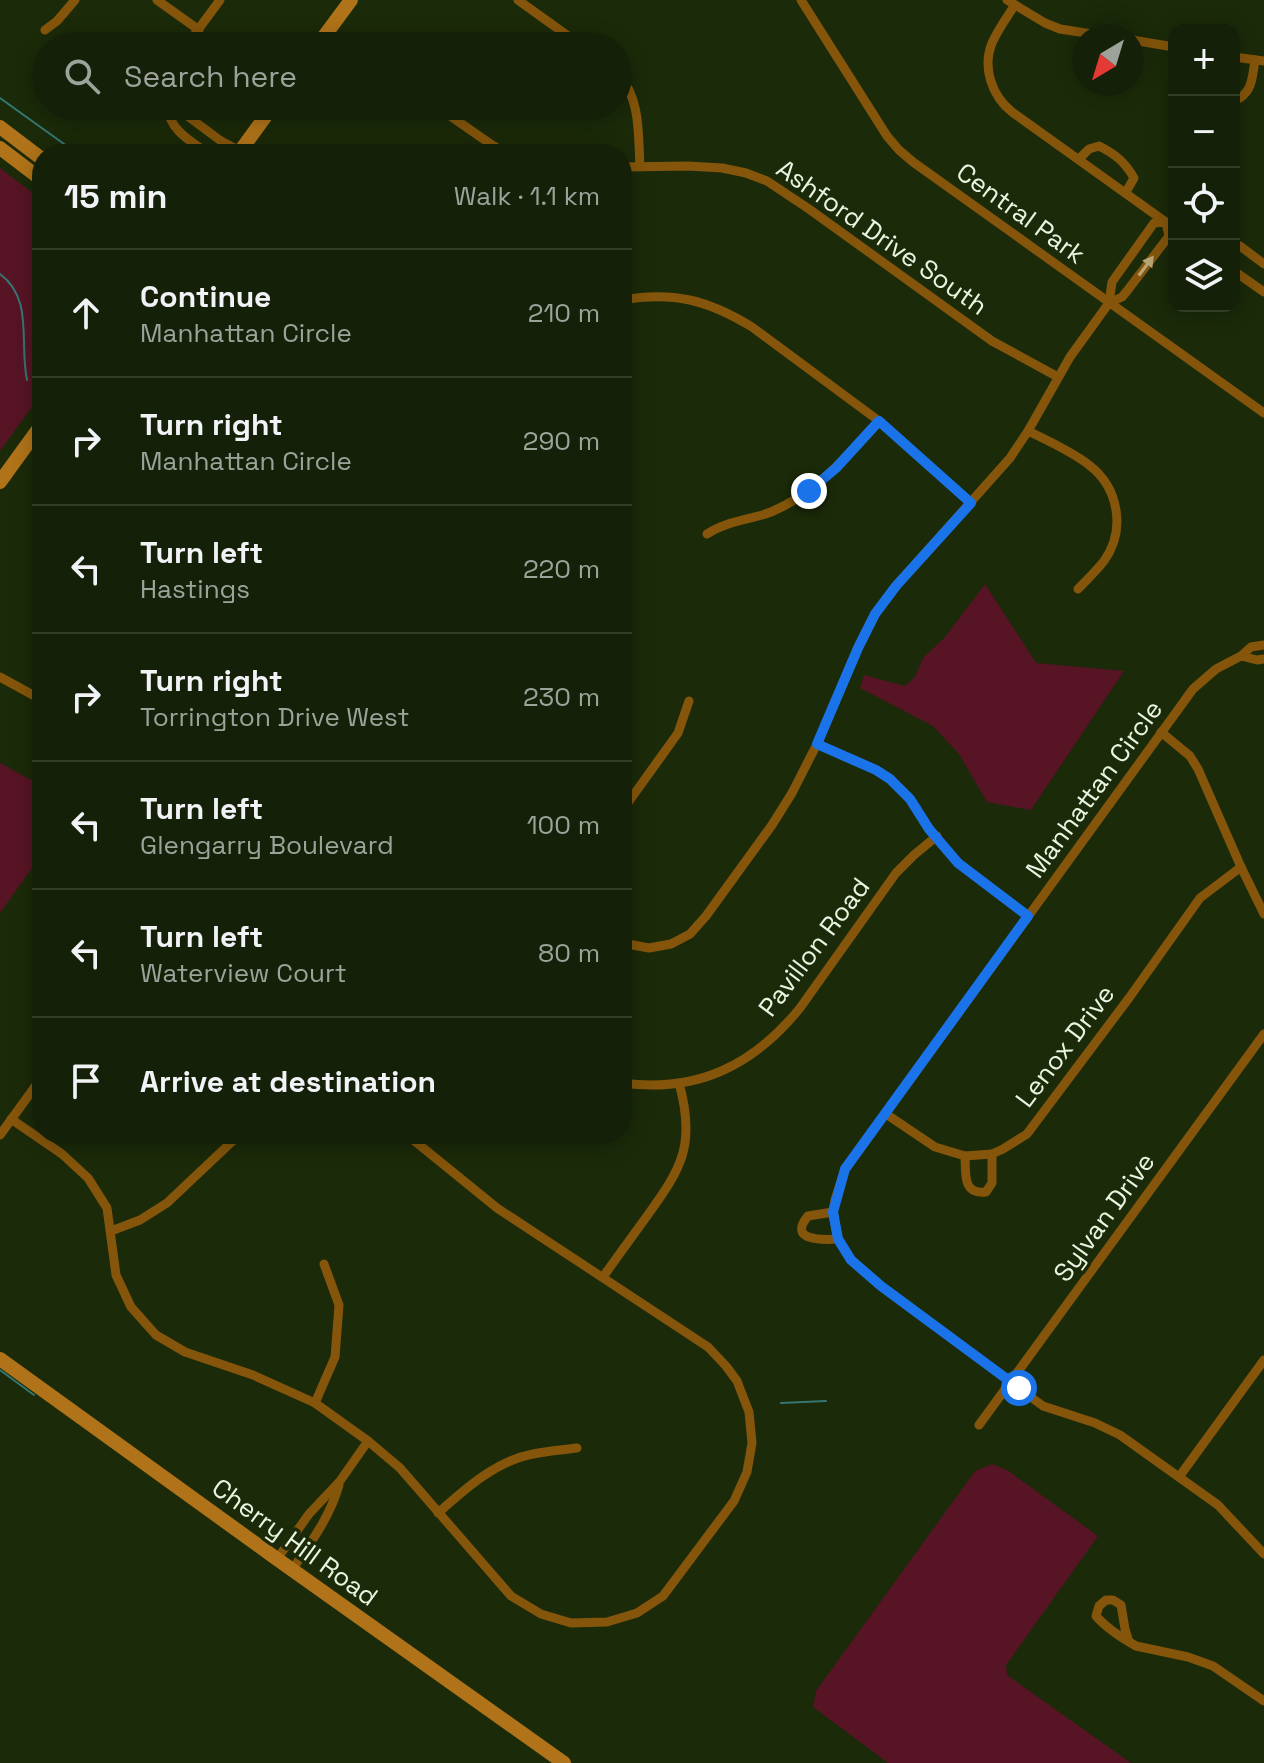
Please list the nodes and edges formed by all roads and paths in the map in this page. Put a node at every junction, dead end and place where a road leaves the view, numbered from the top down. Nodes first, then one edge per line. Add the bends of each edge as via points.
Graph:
1 (75, 0) edge
2 (157, 0) edge
3 (220, 0) edge
4 (351, 0) edge
5 (518, 0) edge
6 (801, 0) edge
7 (1011, 2) edge
8 (45, 30) dead end
9 (199, 30) joint
10 (1072, 31) edge
11 (327, 32) edge
12 (563, 32) edge
13 (1144, 42) edge
14 (1168, 46) edge
15 (1240, 58) edge
16 (1260, 61) edge
17 (632, 95) edge
18 (1240, 98) edge
19 (171, 120) edge
20 (191, 120) edge
21 (263, 120) edge
22 (456, 120) edge
23 (0, 127) edge
24 (195, 144) edge
25 (226, 144) edge
26 (245, 144) edge
27 (491, 144) edge
28 (0, 148) edge
29 (32, 151) edge
30 (1079, 159) junction
31 (632, 167) edge
32 (640, 167) junction
33 (32, 172) edge
34 (1126, 192) junction
35 (1168, 224) edge
36 (1168, 225) edge
37 (1168, 237) edge
38 (1240, 246) edge
39 (1264, 264) edge
40 (1240, 275) edge
41 (1263, 289) edge
42 (632, 299) edge
43 (1109, 303) junction
44 (1058, 377) junction
45 (1264, 413) edge
46 (879, 421) junction
47 (1028, 431) junction
48 (32, 438) edge
49 (0, 482) edge
50 (971, 503) junction
51 (707, 534) dead end
52 (1078, 589) dead end
53 (1264, 645) edge
54 (1241, 656) junction
55 (1264, 659) edge
56 (0, 677) edge
57 (32, 695) edge
58 (689, 701) dead end
59 (1161, 732) junction
60 (817, 744) junction
61 (632, 797) edge
62 (937, 836) junction
63 (1241, 867) junction
64 (1264, 914) edge
65 (1028, 916) junction
66 (632, 946) edge
67 (1264, 1034) edge
68 (679, 1083) junction
69 (632, 1084) edge
70 (32, 1091) edge
71 (886, 1114) junction
72 (11, 1119) junction
73 (32, 1133) edge
74 (0, 1135) edge
75 (47, 1144) edge
76 (229, 1144) edge
77 (418, 1144) edge
78 (992, 1154) junction
79 (965, 1156) junction
80 (833, 1212) junction
81 (111, 1231) junction
82 (838, 1239) junction
83 (324, 1264) dead end
84 (603, 1277) junction
85 (0, 1359) edge
86 (1264, 1360) edge
87 (1011, 1382) junction
88 (315, 1403) junction
89 (979, 1425) dead end
90 (368, 1441) junction
91 (577, 1448) dead end
92 (1179, 1477) junction
93 (340, 1481) junction
94 (438, 1513) junction
95 (1264, 1554) edge
96 (277, 1559) junction
97 (292, 1570) junction
98 (1129, 1642) junction
99 (1264, 1701) edge
100 (564, 1763) edge

1 - 8 street
2 - 9 street
3 - 9 street
4 - 11 main road
5 - 12 street
6 - 43 street, Central Park via 899,150
7 - 10 street via 1045,23
7 - 30 street via 991,45 993,91 1004,106
13 - 14 street
15 - 16 street
16 - 18 street
17 - 32 street
19 - 24 street
20 - 25 street
21 - 26 main road
22 - 27 street
23 - 29 main road
28 - 33 main road
30 - 34 street
30 - 34 street via 1099,146 1112,153 1134,178
31 - 32 street, Ashford Drive South
32 - 44 street, Ashford Drive South via 722,168 767,181 992,341
34 - 35 street
36 - 43 street via 1154,223 1112,282
43 -> 37 street via 1122,297
38 - 39 street
40 - 41 street
42 - 46 street via 673,297 733,316
43 - 44 street
43 - 45 street, Central Park
44 - 47 street
46 - 50 street
46 - 51 street via 801,497
47 - 50 street
47 - 52 street via 1087,463 1114,500 1114,541
48 - 49 main road
50 - 60 street via 875,614
53 - 54 street, Manhattan Circle
54 - 55 street
54 - 59 street, Manhattan Circle via 1193,689
56 - 57 street
58 - 61 street via 678,733
59 - 63 street via 1198,769
59 - 65 street, Manhattan Circle
60 - 62 street via 890,779
60 - 66 street via 786,804 696,929 671,944
62 - 65 street via 969,873
62 - 68 street, Pavillon Road via 896,873 776,1036 729,1068
63 - 64 street
63 - 78 street, Lenox Drive via 1200,898 1027,1134
65 - 71 street, Manhattan Circle
67 - 87 street, Sylvan Drive
68 - 69 street, Pavillon Road
68 - 84 street via 686,1115 681,1162 668,1189
70 - 72 street
71 - 79 street, Lenox Drive via 935,1147
71 - 80 street, Manhattan Circle via 845,1169
72 - 73 street
72 - 74 street
75 - 81 street via 88,1178 107,1208
76 - 81 street via 167,1203
77 - 84 street via 497,1208
78 - 79 street, Lenox Drive
78 - 79 street via 992,1183 982,1193 968,1186
80 - 82 street, Manhattan Circle
80 - 82 street via 808,1216 802,1227 813,1240
81 - 88 street via 116,1275 131,1307 156,1335 185,1352
82 - 87 street, Manhattan Circle via 851,1260 881,1286
83 - 88 street via 339,1305 335,1357
84 - 94 street via 708,1347 737,1381 749,1412 752,1443 734,1501 663,1596 637,1613 607,1622 571,1623 541,1614 511,1596
85 - 96 main road, Cherry Hill Road
86 - 92 street
87 - 89 street, Sylvan Drive
87 - 92 street, Manhattan Circle via 1043,1406 1120,1435
88 - 90 street
90 - 93 street
90 - 94 street via 400,1468
91 - 94 street via 530,1454 502,1466 474,1481
92 - 95 street, Manhattan Circle via 1218,1505
93 - 96 street
93 - 97 street via 321,1528
96 - 97 main road, Cherry Hill Road
97 - 100 main road, Cherry Hill Road
98 - 98 street via 1096,1616 1106,1600 1121,1605
98 - 99 street via 1213,1666

